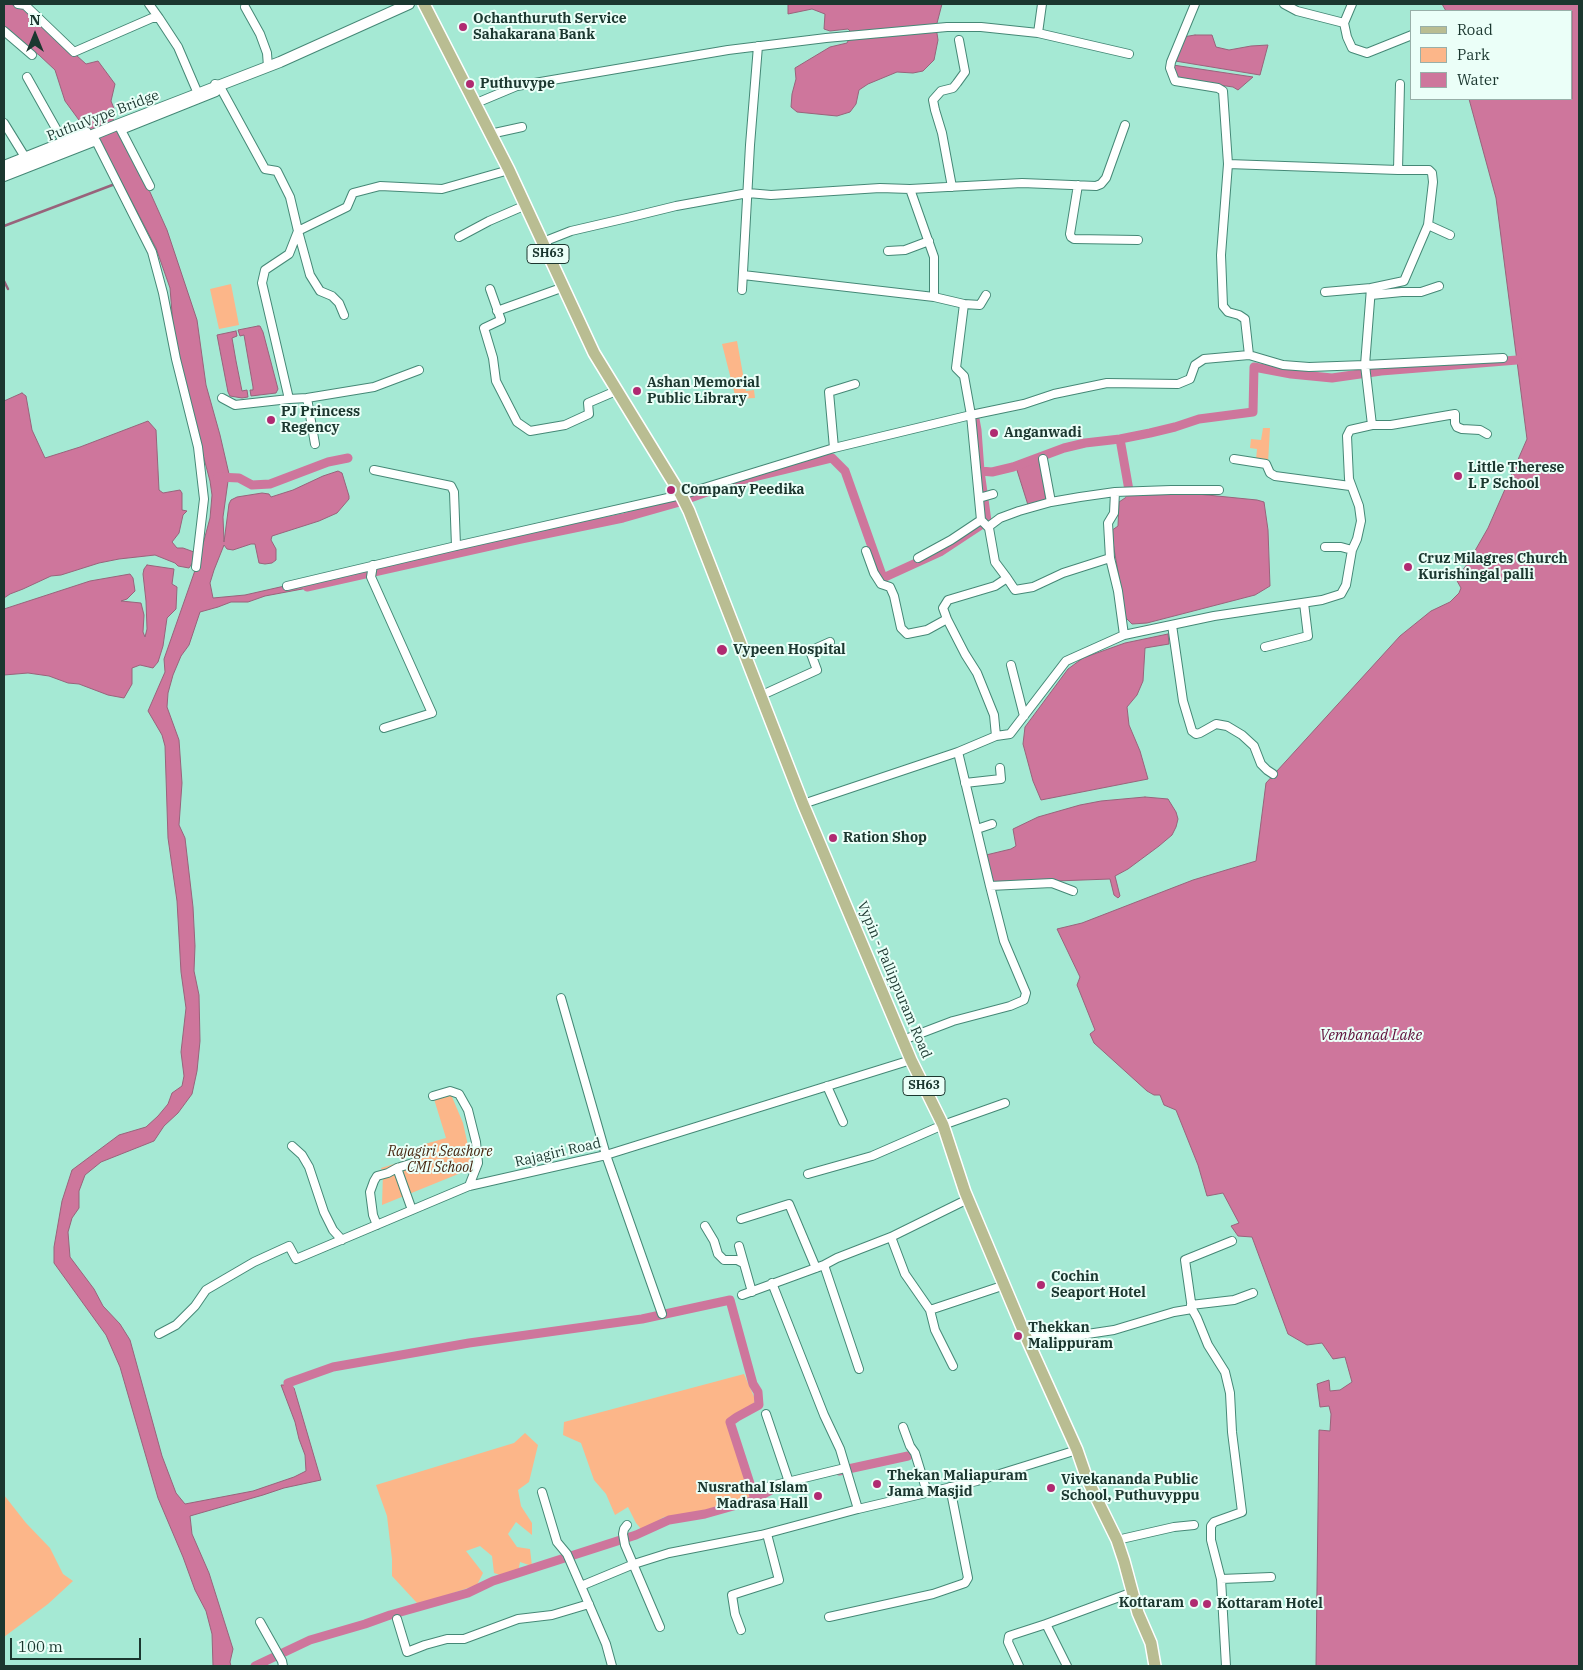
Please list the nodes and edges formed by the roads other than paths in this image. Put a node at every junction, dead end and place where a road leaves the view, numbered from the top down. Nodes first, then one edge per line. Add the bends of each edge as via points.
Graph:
1 (18, 4) edge
2 (149, 4) edge
3 (409, 4) edge
4 (424, 4) edge
5 (1042, 4) edge
6 (1195, 4) edge
7 (1284, 4) edge
8 (1352, 4) edge
9 (245, 7) dead end
10 (159, 18) junction
11 (1344, 23) junction
12 (4, 31) edge
13 (1038, 33) junction
14 (1410, 36) edge
15 (959, 40) dead end
16 (758, 46) junction
17 (32, 54) dead end
18 (1128, 54) dead end
19 (268, 67) junction
20 (27, 77) dead end
21 (1400, 84) dead end
22 (216, 86) junction
23 (196, 89) junction
24 (474, 104) junction
25 (118, 119) dead end
26 (4, 122) edge
27 (1125, 125) dead end
28 (522, 127) dead end
29 (87, 132) dead end
30 (490, 134) junction
31 (63, 141) junction
32 (25, 156) junction
33 (1228, 164) junction
34 (4, 165) edge
35 (509, 170) junction
36 (1398, 170) junction
37 (4, 171) edge
38 (4, 177) edge
39 (1078, 185) junction
40 (150, 186) dead end
41 (952, 187) junction
42 (910, 189) junction
43 (748, 193) junction
44 (526, 205) junction
45 (1428, 225) junction
46 (298, 231) junction
47 (1450, 235) dead end
48 (459, 237) dead end
49 (1138, 240) dead end
50 (929, 241) junction
51 (543, 242) junction
52 (888, 251) dead end
53 (743, 275) junction
54 (1439, 286) dead end
55 (564, 287) junction
56 (490, 289) dead end
57 (742, 290) dead end
58 (1325, 292) dead end
59 (1371, 292) junction
60 (986, 295) dead end
61 (934, 297) junction
62 (964, 304) junction
63 (497, 311) junction
64 (344, 315) dead end
65 (1249, 355) junction
66 (1503, 358) dead end
67 (419, 370) dead end
68 (1366, 370) junction
69 (855, 384) dead end
70 (616, 391) junction
71 (222, 398) dead end
72 (307, 398) junction
73 (289, 399) junction
74 (970, 415) junction
75 (1372, 425) junction
76 (1488, 434) dead end
77 (315, 444) dead end
78 (834, 448) junction
79 (1043, 459) dead end
80 (1234, 459) dead end
81 (374, 470) dead end
82 (1350, 486) junction
83 (1218, 490) dead end
84 (1121, 492) junction
85 (993, 494) dead end
86 (979, 498) junction
87 (684, 500) junction
88 (1051, 502) junction
89 (981, 520) junction
90 (988, 527) junction
91 (456, 546) junction
92 (1325, 547) dead end
93 (1352, 550) junction
94 (866, 551) dead end
95 (918, 558) dead end
96 (1110, 558) junction
97 (373, 565) junction
98 (196, 566) dead end
99 (1007, 578) junction
100 (287, 586) dead end
101 (1304, 603) junction
102 (947, 619) junction
103 (1172, 625) junction
104 (1124, 635) junction
105 (830, 642) dead end
106 (1265, 647) dead end
107 (1011, 665) dead end
108 (760, 696) junction
109 (1024, 716) junction
110 (384, 728) dead end
111 (996, 736) junction
112 (958, 752) junction
113 (1000, 768) dead end
114 (1273, 774) dead end
115 (965, 783) junction
116 (803, 804) junction
117 (992, 824) dead end
118 (976, 829) junction
119 (990, 886) junction
120 (1074, 890) dead end
121 (560, 998) dead end
122 (903, 1040) junction
123 (911, 1060) junction
124 (827, 1086) junction
125 (433, 1096) dead end
126 (1004, 1103) dead end
127 (842, 1122) dead end
128 (943, 1125) junction
129 (292, 1146) dead end
130 (606, 1155) junction
131 (413, 1163) dead end
132 (398, 1168) junction
133 (808, 1174) dead end
134 (469, 1186) junction
135 (968, 1200) junction
136 (412, 1210) junction
137 (741, 1219) dead end
138 (377, 1225) junction
139 (705, 1226) dead end
140 (891, 1237) junction
141 (342, 1240) junction
142 (1232, 1241) dead end
143 (739, 1246) dead end
144 (743, 1263) junction
145 (824, 1265) junction
146 (816, 1268) junction
147 (772, 1283) junction
148 (1004, 1285) junction
149 (752, 1292) junction
150 (1253, 1294) dead end
151 (742, 1295) dead end
152 (1191, 1307) junction
153 (930, 1310) junction
154 (662, 1314) dead end
155 (159, 1334) dead end
156 (1026, 1337) junction
157 (953, 1366) dead end
158 (859, 1369) dead end
159 (766, 1414) dead end
160 (903, 1427) dead end
161 (1077, 1450) junction
162 (845, 1469) junction
163 (789, 1482) junction
164 (767, 1487) dead end
165 (950, 1487) junction
166 (542, 1492) dead end
167 (927, 1492) junction
168 (858, 1509) junction
169 (627, 1525) dead end
170 (1194, 1525) dead end
171 (767, 1534) junction
172 (1117, 1540) junction
173 (634, 1564) junction
174 (1271, 1577) dead end
175 (1221, 1579) junction
176 (581, 1586) junction
177 (1132, 1592) junction
178 (590, 1604) junction
179 (830, 1617) dead end
180 (397, 1619) dead end
181 (260, 1622) dead end
182 (1046, 1624) junction
183 (660, 1627) dead end
184 (741, 1630) dead end
185 (282, 1663) edge
186 (612, 1666) edge
187 (1019, 1666) edge
188 (1067, 1666) edge
189 (1155, 1666) edge
190 (1226, 1666) edge

1 - 10 street via 25,5 74,52 152,18
2 - 10 street
3 - 19 main road, PuthuVype Bridge
4 - 24 main road, SH63
5 - 13 street
6 - 33 street via 1170,68 1175,81 1223,91
7 - 11 street via 1297,12
8 - 11 street
9 - 19 street via 260,34
10 - 23 street via 178,47
11 - 14 street via 1352,48 1367,53
12 - 17 street
13 - 16 street via 947,27
13 - 18 street
15 - 41 street via 964,72 958,84 941,91 933,100
16 - 24 street via 518,86
16 - 43 street
19 - 22 main road, PuthuVype Bridge
20 - 31 street
21 - 36 street
22 - 23 street via 211,83
22 - 37 main road, PuthuVype Bridge
22 - 40 street via 216,92 121,130
22 - 46 street via 265,169 277,171 290,197
23 - 25 street
24 - 30 main road, SH63
26 - 32 street
27 - 39 street via 1104,182 1096,186
28 - 30 street
29 - 31 street
30 - 35 main road, SH63
31 - 32 street
32 - 34 street
33 - 36 street
33 - 65 street via 1221,255 1223,306 1228,312 1245,319
35 - 44 main road, SH63
35 - 46 street via 442,189 380,186 354,193 347,207
36 - 45 street via 1429,170 1432,173
38 - 98 street via 96,142 152,252 198,447 204,499
39 - 41 street via 1022,183
39 - 49 street via 1070,234 1074,239
41 - 42 street
42 - 43 street
42 - 50 street
43 - 51 street via 571,231
43 - 53 street
44 - 48 street
44 - 51 main road, SH63
45 - 47 street
45 - 59 street via 1404,281
46 - 64 street via 310,275 320,291 339,303
46 - 73 street via 289,254 266,270 262,283
50 - 52 street via 905,250
50 - 61 street via 934,258
51 - 55 main road, SH63
53 - 57 street
53 - 61 street
54 - 59 street via 1421,292
55 - 63 street
55 - 70 main road, SH63 via 594,353
56 - 63 street
58 - 59 street
59 - 68 street
60 - 62 street via 980,305
61 - 62 street
62 - 74 street via 955,364 964,376
63 - 70 street via 501,320 484,328 496,381 517,422 530,431 565,425 589,414 588,403
65 - 68 street via 1283,365
65 - 74 street via 1204,359 1196,365 1190,379 1178,384 1108,383
66 - 68 street
67 - 72 street via 374,387
68 - 75 street
69 - 78 street via 829,392
70 - 87 main road, SH63
71 - 73 street via 235,405
72 - 73 street
72 - 77 street
74 - 78 street
74 - 86 street
75 - 76 street via 1455,414 1457,427
75 - 82 street via 1347,432
78 - 87 street
79 - 88 street
80 - 82 street via 1266,464 1275,476
81 - 91 street via 451,486
82 - 93 street via 1359,506 1361,521
83 - 84 street
84 - 88 street
84 - 96 street via 1108,523
85 - 86 street
86 - 89 street
87 - 91 street
87 - 108 main road, Vypin - Pallippuram Road / SH63
88 - 90 street via 1000,518
89 - 90 street
89 - 95 street
90 - 99 street via 995,562
91 - 97 street
92 - 93 street
93 - 101 street via 1346,585 1340,594
94 - 102 street via 874,573 882,584 890,587 901,628 907,634 927,630
96 - 99 street via 1034,587 1014,590
96 - 104 street
97 - 100 street
97 - 110 street via 371,577 432,713
99 - 102 street via 995,586 948,600 943,608
101 - 103 street
101 - 106 street via 1308,636
102 - 111 street via 977,673 994,715
103 - 104 street
103 - 114 street via 1183,701 1192,731 1200,733 1216,724 1227,726 1254,746 1263,767
104 - 109 street via 1066,661
105 - 108 street via 810,651 817,670
107 - 109 street
108 - 116 main road, Vypin - Pallippuram Road / SH63
109 - 111 street via 1010,734
111 - 112 street
112 - 115 street
112 - 116 street
113 - 115 street via 1001,779
115 - 118 street
116 - 122 main road, Vypin - Pallippuram Road / SH63
117 - 118 street
118 - 119 street
119 - 120 street via 1052,883
119 - 122 street via 1004,941 1026,993 1024,1000
121 - 130 street
122 - 123 main road, Vypin - Pallippuram Road / SH63
123 - 124 street, Rajagiri Road
123 - 128 main road, Vypin - Pallippuram Road / SH63
124 - 127 street
124 - 130 street, Rajagiri Road
125 - 134 street via 450,1091 459,1094 468,1110 478,1163
126 - 128 street
128 - 133 street via 872,1156
128 - 135 main road, Vypin - Pallippuram Road / SH63
129 - 141 street via 309,1167 324,1212
130 - 134 street, Rajagiri Road
130 - 154 street
131 - 132 street
132 - 136 street
132 - 138 street via 377,1176 374,1181 370,1192
134 - 136 street, Rajagiri Road
135 - 140 street
135 - 148 main road, Vypin - Pallippuram Road / SH63
136 - 138 street, Rajagiri Road
137 - 146 street via 789,1204
138 - 141 street, Rajagiri Road
139 - 144 street via 724,1260
140 - 145 street
140 - 153 street via 906,1274
141 - 155 street, Rajagiri Road via 296,1259 289,1246 254,1262 206,1290 176,1325
142 - 152 street via 1185,1260
143 - 144 street
144 - 149 street
145 - 146 street
145 - 158 street
146 - 147 street
147 - 149 street
147 - 162 street via 840,1449
148 - 153 street
148 - 156 main road, Vypin - Pallippuram Road / SH63
149 - 151 street
150 - 152 street
152 - 156 street via 1114,1330 1074,1336
152 - 175 street via 1208,1345 1225,1372 1230,1392 1242,1512 1210,1526
153 - 157 street via 934,1330
156 - 161 main road, Vypin - Pallippuram Road / SH63
159 - 163 street
160 - 167 street
161 - 165 street
161 - 172 main road, Vypin - Pallippuram Road / SH63 via 1087,1480
162 - 163 street
162 - 168 street
163 - 164 street
165 - 167 street
165 - 179 street via 968,1578 965,1583 932,1594
166 - 176 street via 557,1542 569,1557
167 - 168 street
168 - 171 street
169 - 173 street via 625,1544
170 - 172 street
171 - 173 street via 669,1553
171 - 184 street via 779,1580 732,1595
172 - 177 main road, Vypin - Pallippuram Road / SH63
173 - 176 street
173 - 183 street
174 - 175 street
175 - 190 street
176 - 178 street
177 - 182 street
177 - 189 main road, Vypin - Pallippuram Road / SH63 via 1151,1643
178 - 180 street via 552,1615 518,1619 464,1639 447,1639 407,1652
178 - 186 street
181 - 185 street
182 - 187 street via 1009,1636 1008,1642
182 - 188 street

